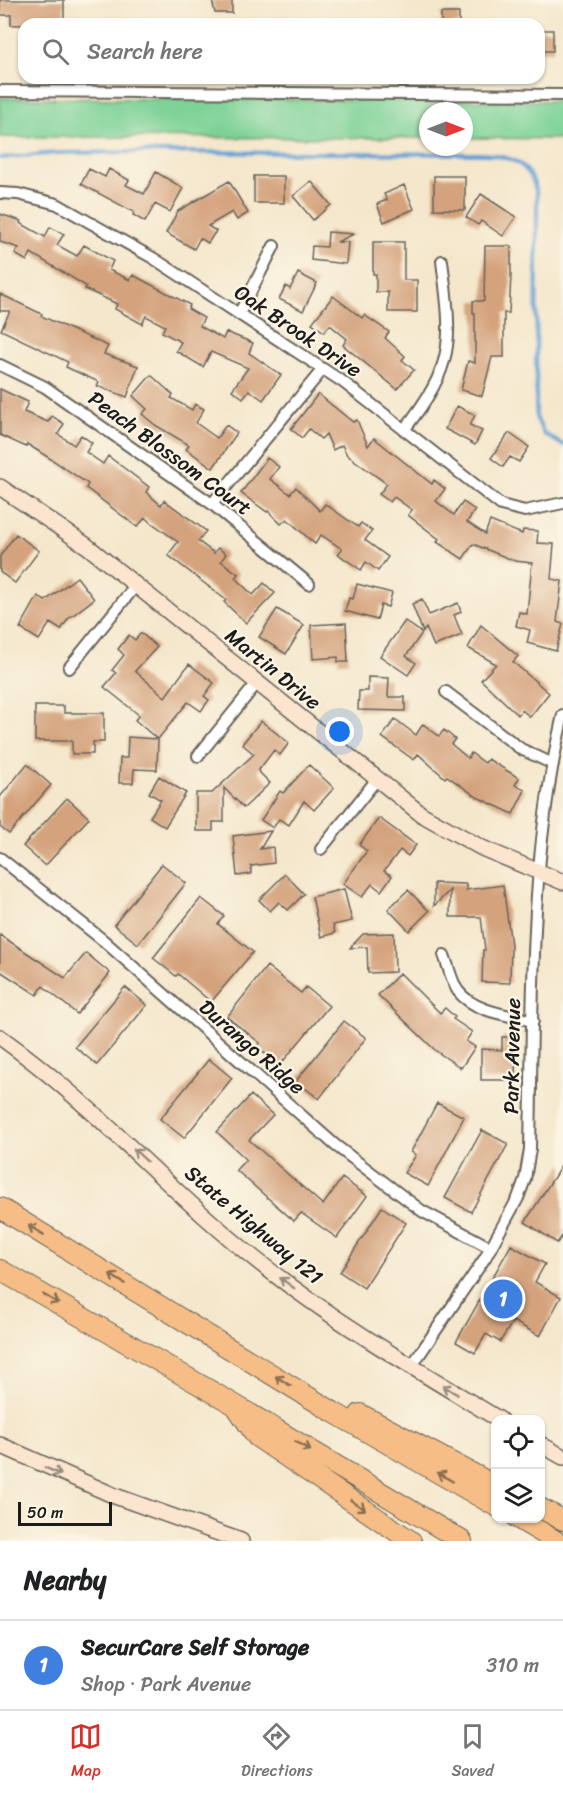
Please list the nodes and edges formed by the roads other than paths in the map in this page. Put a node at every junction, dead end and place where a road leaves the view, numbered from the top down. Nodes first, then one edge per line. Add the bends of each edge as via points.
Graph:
1 (0, 92) edge
2 (563, 95) edge
3 (0, 193) edge
4 (274, 246) dead end
5 (442, 261) dead end
6 (239, 314) junction
7 (0, 365) edge
8 (323, 369) junction
9 (404, 430) junction
10 (0, 487) edge
11 (563, 503) edge
12 (212, 504) junction
13 (309, 584) dead end
14 (136, 585) junction
15 (69, 668) dead end
16 (257, 683) junction
17 (446, 692) dead end
18 (563, 715) edge
19 (198, 756) dead end
20 (553, 764) junction
21 (377, 779) junction
22 (321, 849) dead end
23 (0, 858) edge
24 (537, 872) junction
25 (563, 882) edge
26 (444, 955) dead end
27 (532, 1021) junction
28 (0, 1037) edge
29 (0, 1208) edge
30 (491, 1248) junction
31 (0, 1270) edge
32 (411, 1366) junction
33 (235, 1405) junction
34 (333, 1412) junction
35 (493, 1415) edge
36 (0, 1445) edge
37 (545, 1447) edge
38 (563, 1457) edge
39 (491, 1484) edge
40 (491, 1504) edge
41 (545, 1511) edge
42 (563, 1520) edge
43 (525, 1523) edge
44 (241, 1541) edge
45 (411, 1541) edge
46 (462, 1541) edge
47 (556, 1541) edge

1 - 2 street
3 - 6 street, Oak Brook Drive via 27,195 57,204 153,258
4 - 6 street
5 - 9 street via 450,321 445,363 426,402
6 - 8 street, Oak Brook Drive
7 - 12 street, Peach Blossom Court via 45,387
8 - 9 street, Oak Brook Drive
8 - 12 street
9 - 11 street, Oak Brook Drive via 501,505 525,511
10 - 14 main road, Martin Drive via 71,533
12 - 13 street, Peach Blossom Court
14 - 15 street
14 - 16 main road, Martin Drive
16 - 19 street
16 - 21 main road, Martin Drive
17 - 20 street via 521,749
18 - 20 street, Park Avenue
20 - 24 street, Park Avenue
21 - 22 street
21 - 24 main road, Martin Drive via 441,826
23 - 30 street, Durango Ridge via 104,941 335,1145 422,1211
24 - 25 main road, Martin Drive
24 - 27 street, Park Avenue
26 - 27 street via 458,992 470,1001 487,1010
27 - 30 street, Park Avenue via 530,1149 525,1179
32 -> 28 main road, State Highway 121 via 263,1266 76,1097
34 -> 29 highway
30 - 32 street, Park Avenue
31 -> 33 highway
35 -> 32 main road, State Highway 121
33 -> 45 highway via 257,1437
33 -> 46 highway
34 - 39 highway via 364,1415
40 -> 34 highway
36 -> 44 main road via 115,1496
37 - 38 main road
41 - 42 highway
43 - 47 highway

